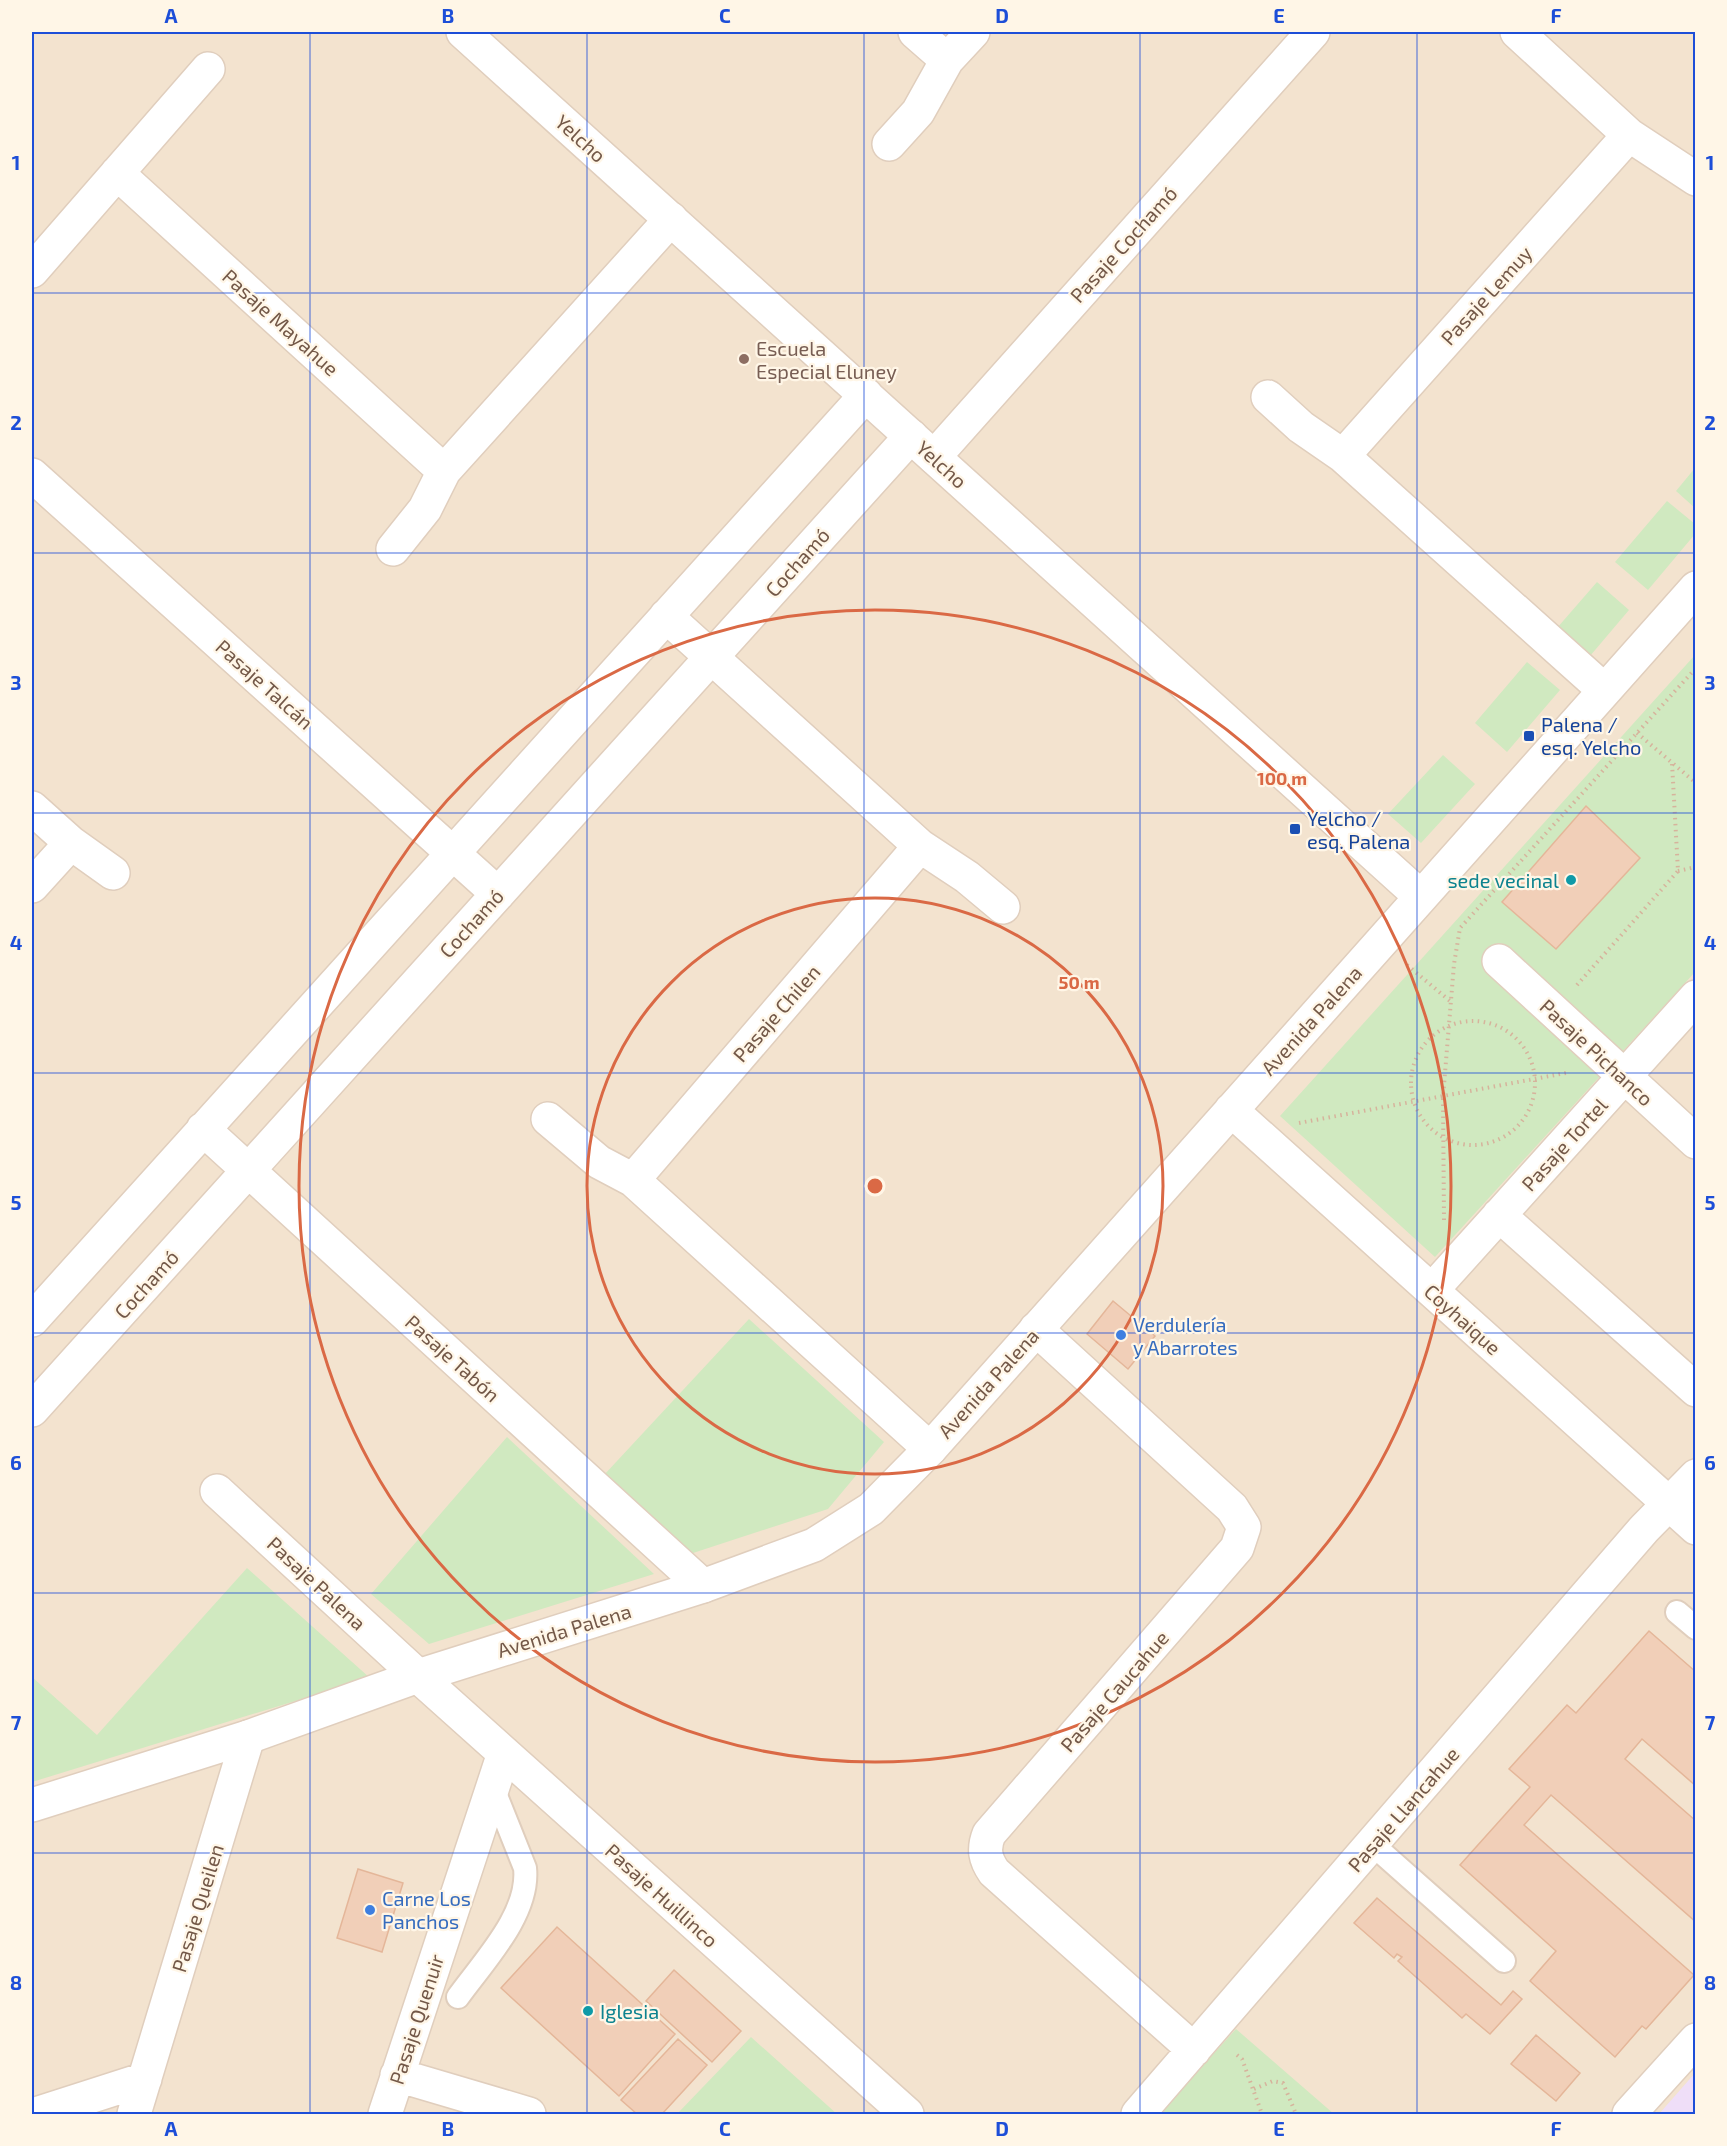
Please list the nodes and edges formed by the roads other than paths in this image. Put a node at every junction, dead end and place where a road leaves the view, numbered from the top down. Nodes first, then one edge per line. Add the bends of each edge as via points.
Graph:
1 (463, 32) edge
2 (915, 32) edge
3 (973, 32) edge
4 (1313, 32) edge
5 (1517, 32) edge
6 (947, 60) junction
7 (208, 69) dead end
8 (1629, 135) junction
9 (889, 144) dead end
10 (117, 174) junction
11 (1695, 179) edge
12 (671, 219) junction
13 (32, 271) edge
14 (866, 395) junction
15 (1268, 397) dead end
16 (922, 446) junction
17 (1343, 456) junction
18 (444, 471) junction
19 (32, 475) edge
20 (393, 549) dead end
21 (1695, 588) edge
22 (666, 616) junction
23 (711, 658) junction
24 (1604, 690) junction
25 (32, 808) edge
26 (71, 843) junction
27 (920, 846) junction
28 (453, 853) junction
29 (113, 873) dead end
30 (32, 886) edge
31 (498, 894) junction
32 (1420, 896) junction
33 (1003, 908) dead end
34 (1499, 961) dead end
35 (1695, 996) edge
36 (1618, 1072) junction
37 (548, 1119) dead end
38 (1242, 1120) junction
39 (203, 1129) junction
40 (1695, 1142) edge
41 (248, 1170) junction
42 (633, 1180) junction
43 (1499, 1215) junction
44 (1431, 1290) junction
45 (32, 1320) edge
46 (1036, 1329) junction
47 (1695, 1390) edge
48 (33, 1407) edge
49 (930, 1449) junction
50 (1695, 1476) edge
51 (217, 1491) dead end
52 (1667, 1503) junction
53 (1695, 1528) edge
54 (703, 1586) junction
55 (1677, 1612) dead end
56 (1695, 1628) edge
57 (418, 1676) junction
58 (248, 1737) junction
59 (504, 1753) junction
60 (492, 1788) junction
61 (32, 1806) edge
62 (1372, 1844) junction
63 (1504, 1961) dead end
64 (458, 1997) dead end
65 (1695, 2040) edge
66 (1194, 2050) junction
67 (397, 2075) junction
68 (145, 2079) junction
69 (36, 2115) edge
70 (134, 2115) edge
71 (385, 2115) edge
72 (529, 2115) edge
73 (907, 2115) edge
74 (1138, 2115) edge
75 (1629, 2115) edge

1 - 12 street, Yelcho
2 - 6 street
3 - 6 street
4 - 16 street, Pasaje Cochamó
5 - 8 street
6 - 9 street via 918,112
7 - 10 street
8 - 11 street
8 - 17 street, Pasaje Lemuy
10 - 13 street
10 - 18 street, Pasaje Mayahue
12 - 14 street, Yelcho
12 - 18 street
14 - 16 street, Yelcho
14 - 22 street
15 - 17 street via 1301,427
16 - 23 street, Cochamó
16 - 32 street, Yelcho
17 - 24 street
18 - 20 street via 424,509
19 - 28 street, Pasaje Talcán
21 - 24 street, Avenida Palena
22 - 23 street
22 - 28 street
23 - 27 street
23 - 31 street, Cochamó
24 - 32 street, Avenida Palena
25 - 26 street
26 - 29 street
26 - 30 street
27 - 33 street via 968,877
27 - 42 street, Pasaje Chilen
28 - 31 street, Pasaje Talcán
28 - 39 street
31 - 41 street, Cochamó
32 - 38 street, Avenida Palena
34 - 36 street, Pasaje Pichanco
35 - 36 street, Pasaje Tortel
36 - 40 street, Pasaje Pichanco
36 - 43 street, Pasaje Tortel
37 - 42 street via 599,1162
38 - 44 street, Coyhaique
38 - 46 street, Avenida Palena
39 - 41 street, Pasaje Tabón
39 - 45 street
41 - 48 street, Cochamó
41 - 54 street, Pasaje Tabón
42 - 49 street
43 - 44 street, Pasaje Tortel
43 - 47 street
44 - 52 street, Coyhaique
46 - 49 street, Avenida Palena
46 - 66 street, Pasaje Caucahue via 1232,1508 1244,1527 1237,1548 989,1834 986,1861
49 - 54 street, Avenida Palena via 853,1523 814,1545
50 - 52 street, Pasaje Llancahue
51 - 57 street, Pasaje Palena
52 - 53 street, Coyhaique
52 - 62 street, Pasaje Llancahue
54 - 57 street, Avenida Palena
55 - 56 lane
57 - 58 street, Avenida Palena
57 - 59 street, Pasaje Huillinco
58 - 61 street, Avenida Palena
58 - 68 street, Pasaje Queilen
59 - 60 street, Pasaje Quenuir
59 - 73 street, Pasaje Huillinco
60 - 64 lane via 525,1868 526,1881 512,1921
60 - 67 street, Pasaje Quenuir
62 - 63 lane
62 - 66 street, Pasaje Llancahue
65 - 75 street
66 - 74 street, Pasaje Llancahue
67 - 71 street, Pasaje Quenuir
67 - 72 street
68 - 69 street
68 - 70 street, Pasaje Queilen

